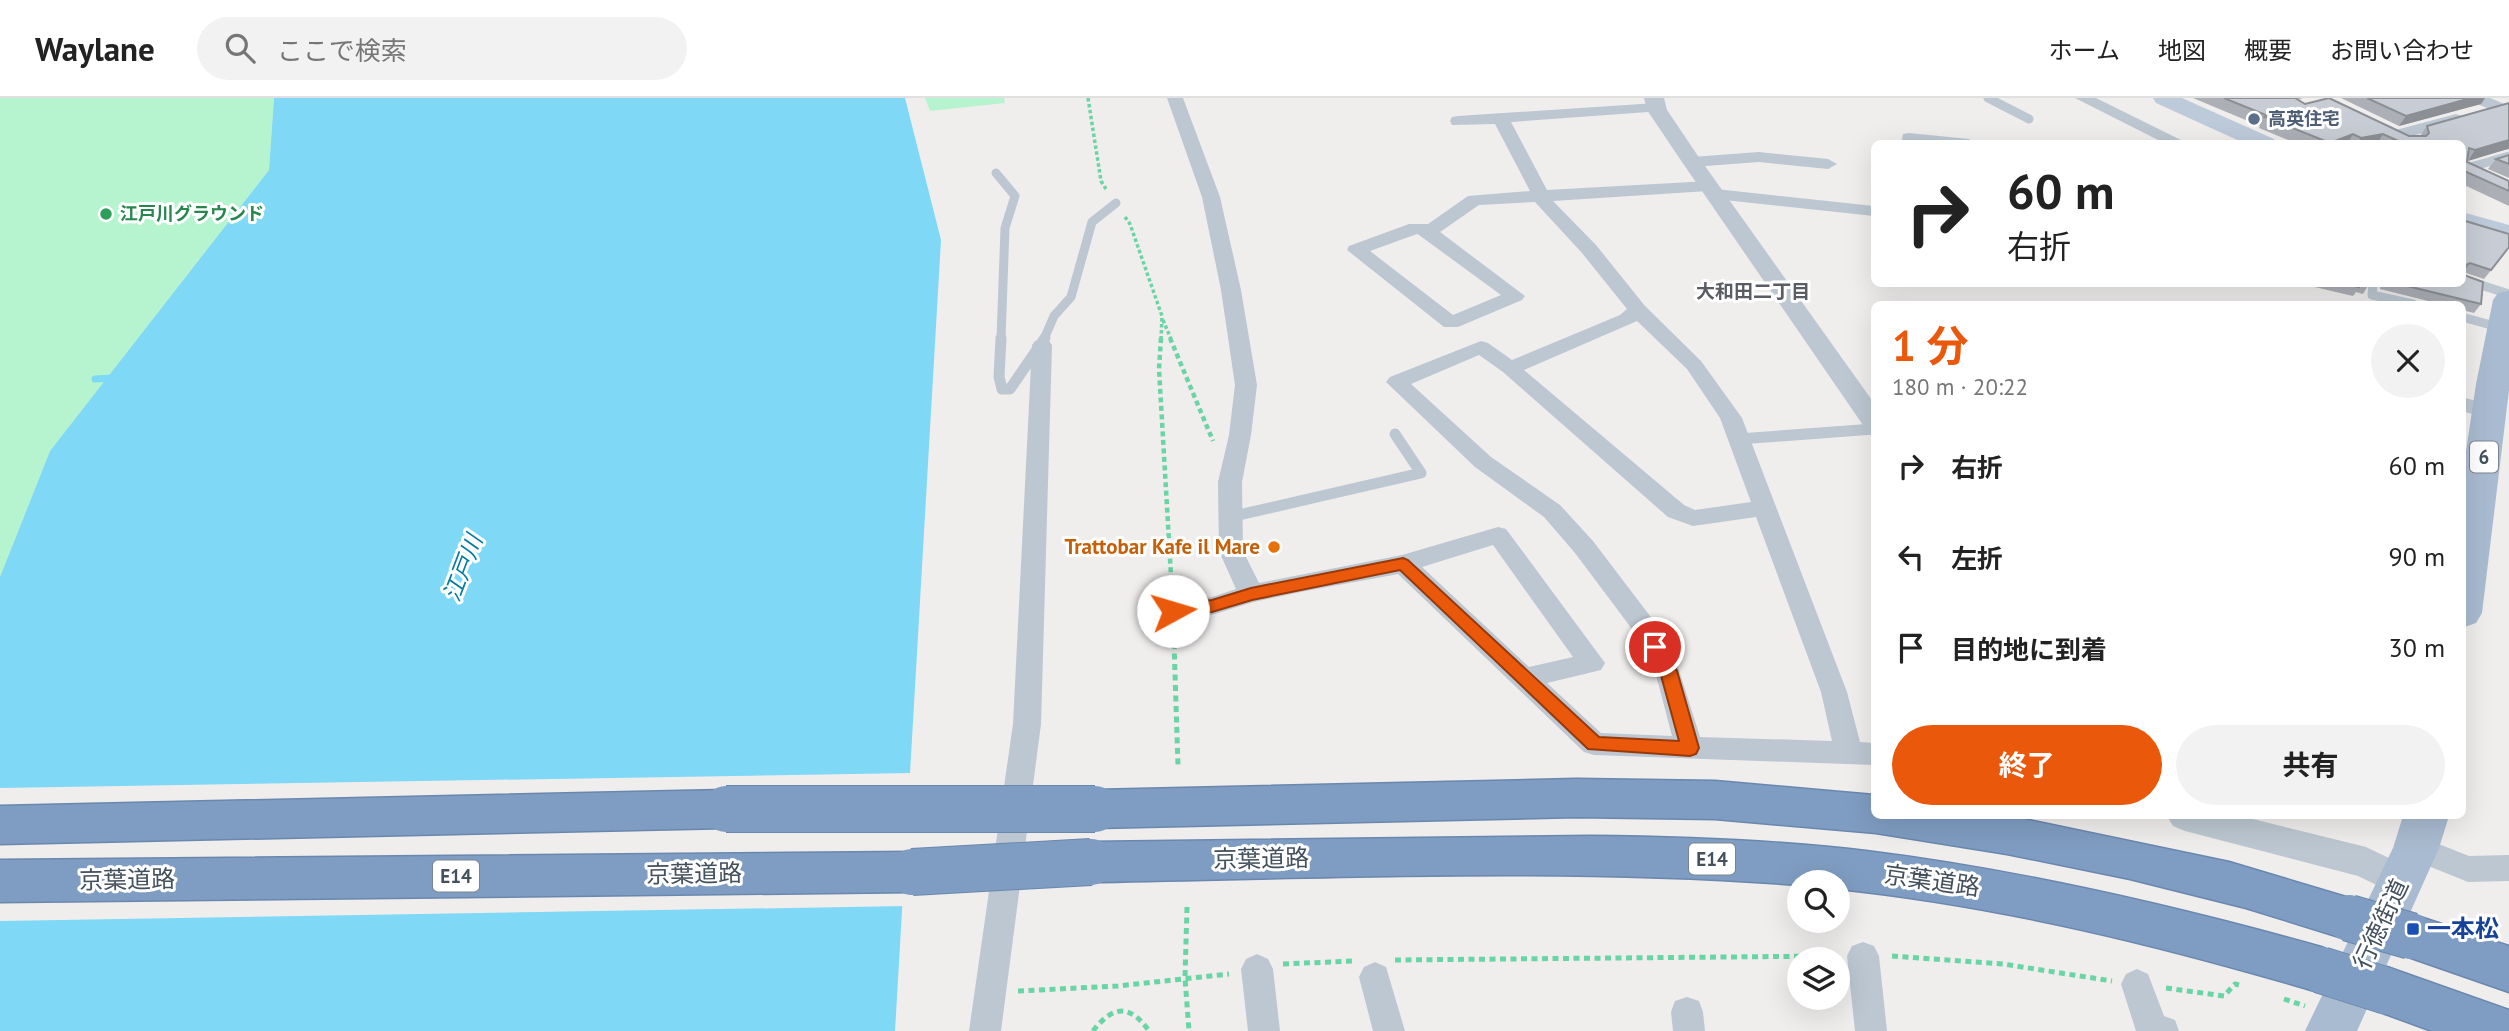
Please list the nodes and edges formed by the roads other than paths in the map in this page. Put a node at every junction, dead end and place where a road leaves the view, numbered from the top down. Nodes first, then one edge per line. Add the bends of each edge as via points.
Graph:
1 (1175, 98) edge
2 (1988, 98) edge
3 (2083, 98) edge
4 (2164, 98) edge
5 (2476, 98) edge
6 (1655, 103) edge
7 (2503, 110) edge
8 (1500, 118) junction
9 (2029, 119) dead end
10 (1458, 121) dead end
11 (1909, 140) edge
12 (1929, 140) edge
13 (2172, 140) edge
14 (2257, 140) edge
15 (2407, 140) edge
16 (2509, 156) edge
17 (1692, 162) junction
18 (1828, 164) dead end
19 (2466, 167) edge
20 (2466, 167) edge
21 (996, 173) dead end
22 (2488, 178) edge
23 (1712, 190) junction
24 (1542, 196) junction
25 (1116, 203) road end
26 (1871, 211) edge
27 (2466, 220) edge
28 (1426, 231) junction
29 (2509, 233) edge
30 (2466, 280) edge
31 (2373, 287) edge
32 (2509, 294) edge
33 (2399, 301) edge
34 (1638, 310) junction
35 (2506, 314) edge
36 (2466, 317) edge
37 (1042, 345) junction
38 (1510, 368) junction
39 (2487, 396) edge
40 (1871, 418) edge
41 (1871, 429) edge
42 (1395, 434) dead end
43 (1739, 439) junction
44 (1763, 508) junction
45 (1230, 517) junction
46 (2466, 560) edge
47 (1403, 564) junction
48 (1251, 594) junction
49 (1173, 611) road end
50 (1525, 678) junction
51 (1690, 748) junction
52 (1849, 752) junction
53 (1871, 754) edge
54 (1871, 814) edge
55 (1907, 819) edge
56 (2197, 819) edge
57 (0, 825) edge
58 (2414, 848) edge
59 (2509, 868) edge
60 (0, 881) edge
61 (1863, 956) road end
62 (2498, 964) edge
63 (1377, 965) road end
64 (1256, 969) road end
65 (2137, 984) road end
66 (2319, 1002) edge
67 (985, 1031) edge
68 (1264, 1031) edge
69 (1389, 1031) edge
70 (1871, 1031) edge
71 (2163, 1031) edge
72 (2500, 1031) edge

1 - 45 street via 1212,197 1246,385 1230,482
2 - 9 lane
3 - 13 street
4 - 14 main road
5 - 7 street
6 - 8 street
6 - 17 street
7 - 15 street via 2392,132
8 - 10 street
8 - 24 street
11 - 12 street
16 - 19 lane
17 - 18 street via 1759,157
17 - 23 street
20 - 22 street
21 - 37 lane via 1015,196 1005,228 1002,389 1010,389
23 - 24 street
23 - 26 street
23 - 40 street
24 - 28 street via 1474,200
24 - 34 street
25 - 37 lane via 1092,222 1072,297 1054,316
27 - 29 main road
28 - 28 street via 1416,228 1356,250 1451,323 1515,296
30 - 32 lane
31 - 33 lane via 2372,295
34 - 38 street via 1627,319
34 - 43 street via 1694,365 1724,407
35 - 36 lane
35 - 39 main road, 6
37 - 67 street via 1027,724
38 - 44 street via 1676,511 1693,518
38 - 51 street via 1480,347 1397,382 1483,463 1552,511 1584,547 1641,623 1668,671
39 - 46 main road, 6
41 - 43 lane
42 - 45 lane via 1421,473
43 - 44 street
44 - 52 street via 1834,692
45 - 48 street via 1231,551
47 - 48 street
47 - 50 street
47 - 50 street via 1497,535 1592,663
48 - 49 street
50 - 51 street via 1594,744
51 - 52 street
52 - 53 street
54 - 57 highway, bridge via 1715,800 1576,798 1095,809 712,809
55 - 62 highway, bridge via 2084,849 2214,878
56 - 58 street via 2366,863
58 - 59 street via 2457,866
58 - 66 main road, 行徳街道
60 - 66 highway, 京葉道路 / E14, bridge via 912,872 1091,862 1587,854 1723,860 1985,888 2105,912 2220,940
61 - 70 street
63 - 69 street
64 - 68 street
65 - 71 street via 2151,1027
66 - 72 highway, 京葉道路 / E14, bridge via 2387,991

